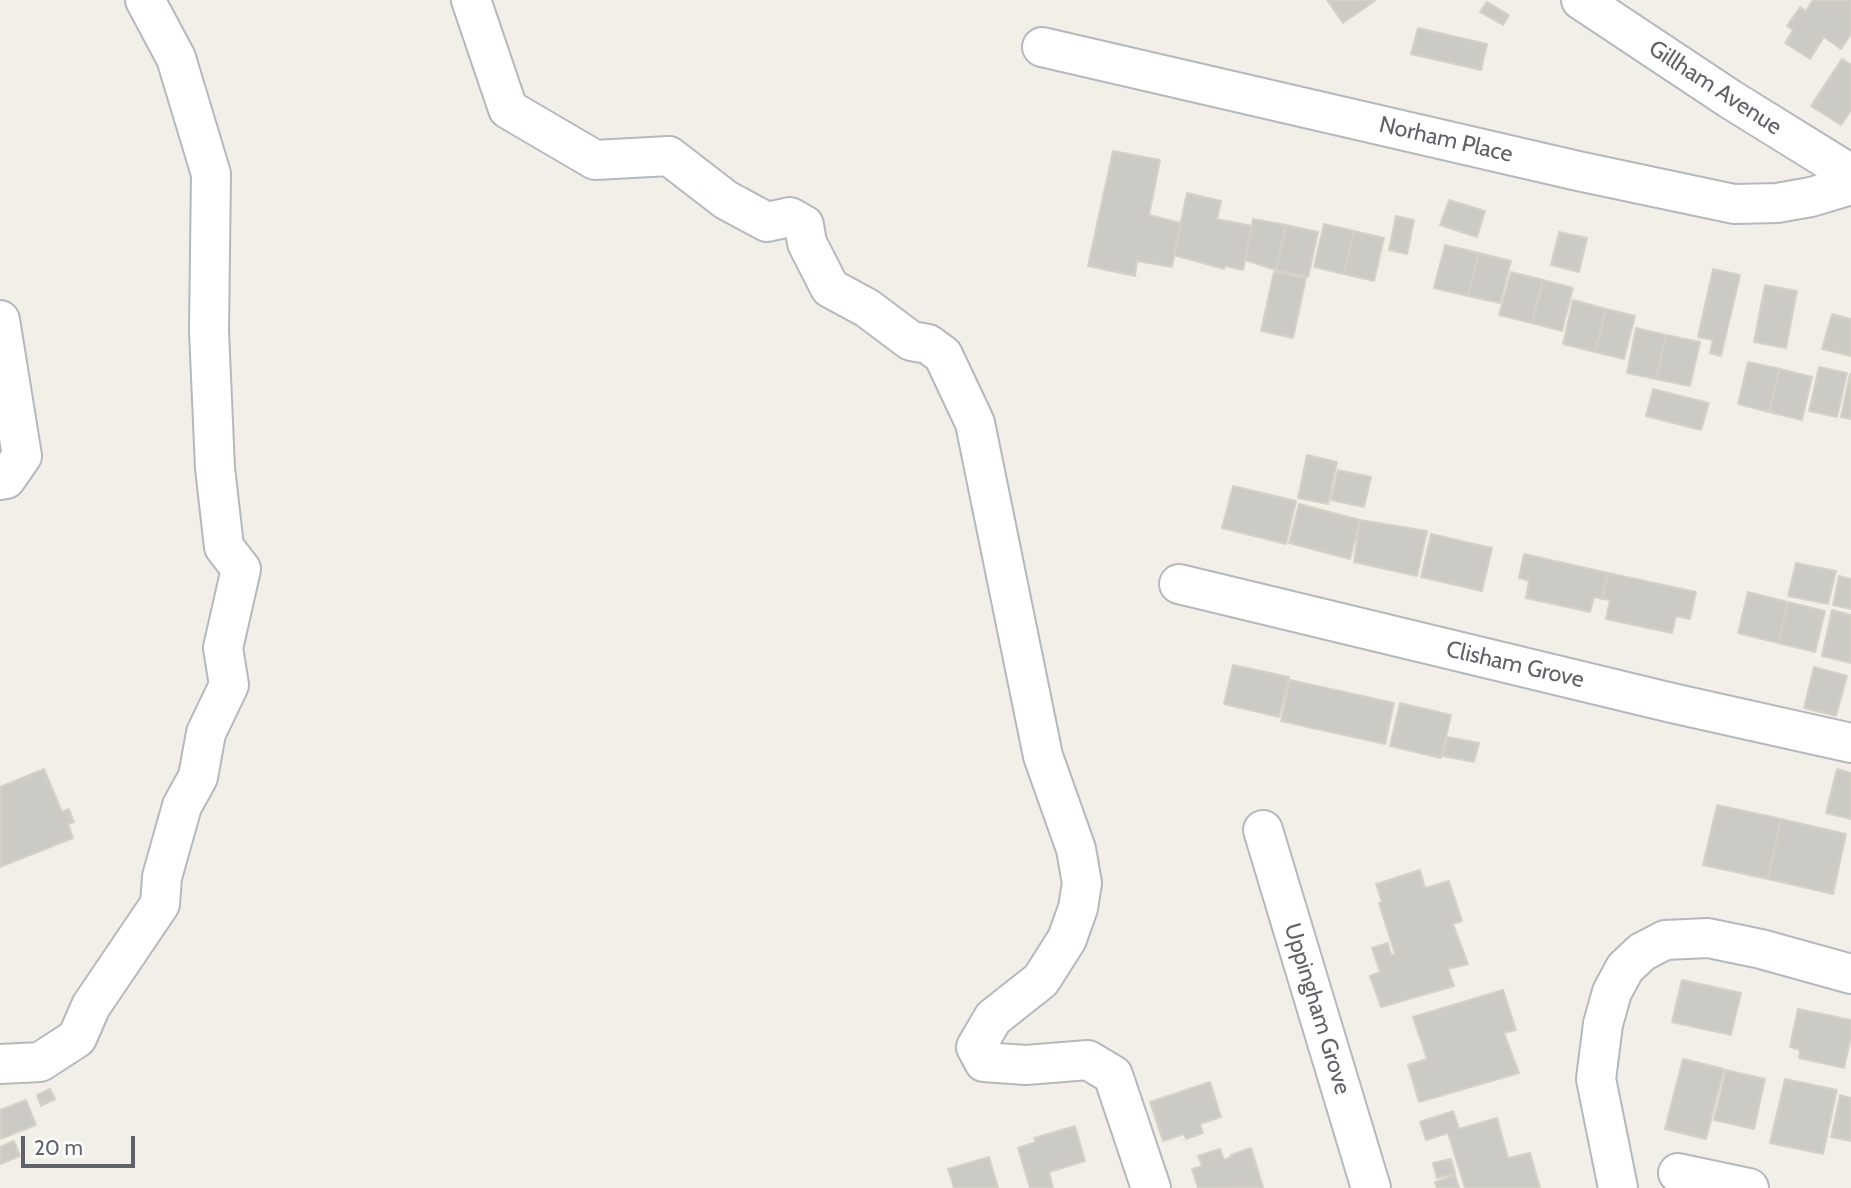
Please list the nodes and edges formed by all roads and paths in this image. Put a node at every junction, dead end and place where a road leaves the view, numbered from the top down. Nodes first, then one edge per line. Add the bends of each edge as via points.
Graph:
1 (145, 0) edge
2 (471, 0) edge
3 (1580, 0) edge
4 (1042, 47) dead end
5 (1851, 174) edge
6 (1851, 185) edge
7 (0, 320) edge
8 (0, 480) edge
9 (1179, 584) dead end
10 (1851, 743) edge
11 (1263, 830) dead end
12 (1851, 974) edge
13 (0, 1064) edge
14 (1678, 1172) dead end
15 (1617, 1180) edge
16 (1151, 1188) edge
17 (1371, 1188) edge
18 (1749, 1188) edge

1 - 13 street via 176,58 211,174 209,331 215,468 224,547 242,569 223,648 229,685 206,733 198,777 182,806 162,877 160,904 91,1006 77,1038 40,1062
2 - 16 street via 508,110 595,160 669,156 726,200 767,222 790,217 804,225 807,243 830,288 867,308 911,341 928,344 943,355 975,423 1043,756 1076,849 1082,883 1067,939 1041,980 993,1018 976,1047 984,1062 1026,1065 1088,1060 1113,1075
3 - 5 street, Gillham Avenue
4 - 6 street, Norham Place via 1734,204 1777,203
7 - 8 street via 22,456 6,479
9 - 10 street, Clisham Grove
11 - 17 street, Uppingham Grove
12 - 15 street via 1708,938 1665,940 1642,952 1625,968 1612,992 1603,1024 1597,1079
14 - 18 street

